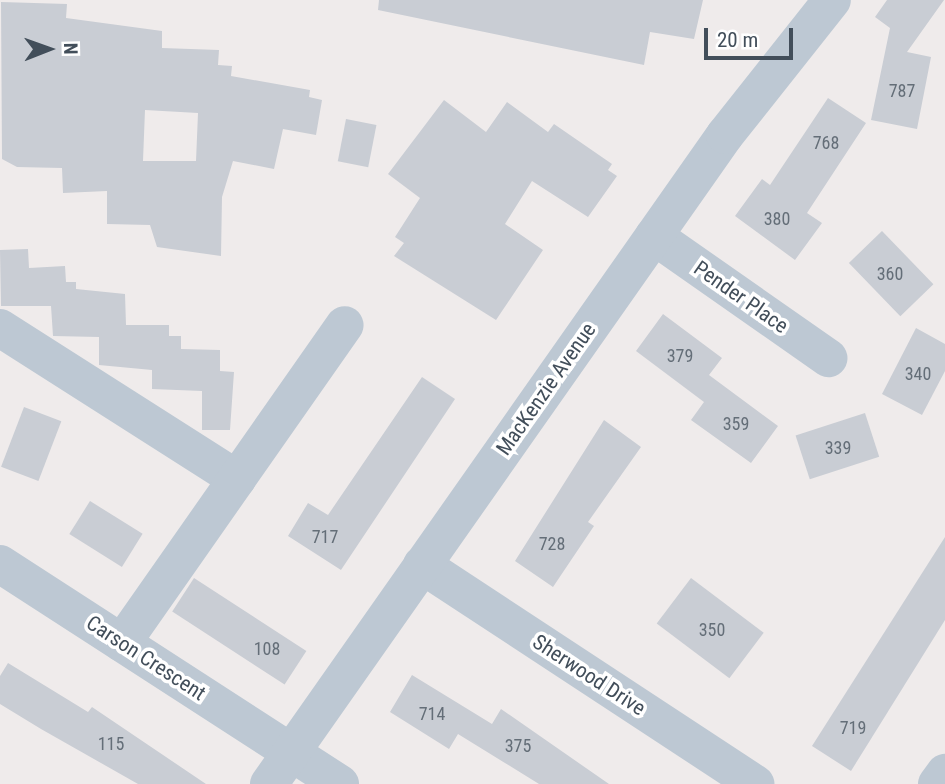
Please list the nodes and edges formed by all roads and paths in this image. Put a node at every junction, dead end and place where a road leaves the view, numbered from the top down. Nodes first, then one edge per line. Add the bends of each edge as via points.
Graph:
1 (832, 0) edge
2 (653, 236) junction
3 (345, 325) dead end
4 (0, 328) edge
5 (828, 358) dead end
6 (237, 479) junction
7 (0, 564) edge
8 (422, 565) junction
9 (122, 643) junction
10 (291, 752) junction
11 (945, 773) edge
12 (269, 784) edge
13 (340, 784) edge
14 (757, 784) edge
15 (937, 784) edge

1 - 2 street, MacKenzie Avenue
2 - 5 street, Pender Place
2 - 8 street, MacKenzie Avenue
3 - 6 street
4 - 6 street
6 - 9 street
7 - 9 street, Carson Crescent
8 - 10 street, MacKenzie Avenue
8 - 14 street, Sherwood Drive
9 - 10 street, Carson Crescent
10 - 12 street, MacKenzie Avenue
10 - 13 street, Carson Crescent
11 - 15 street

